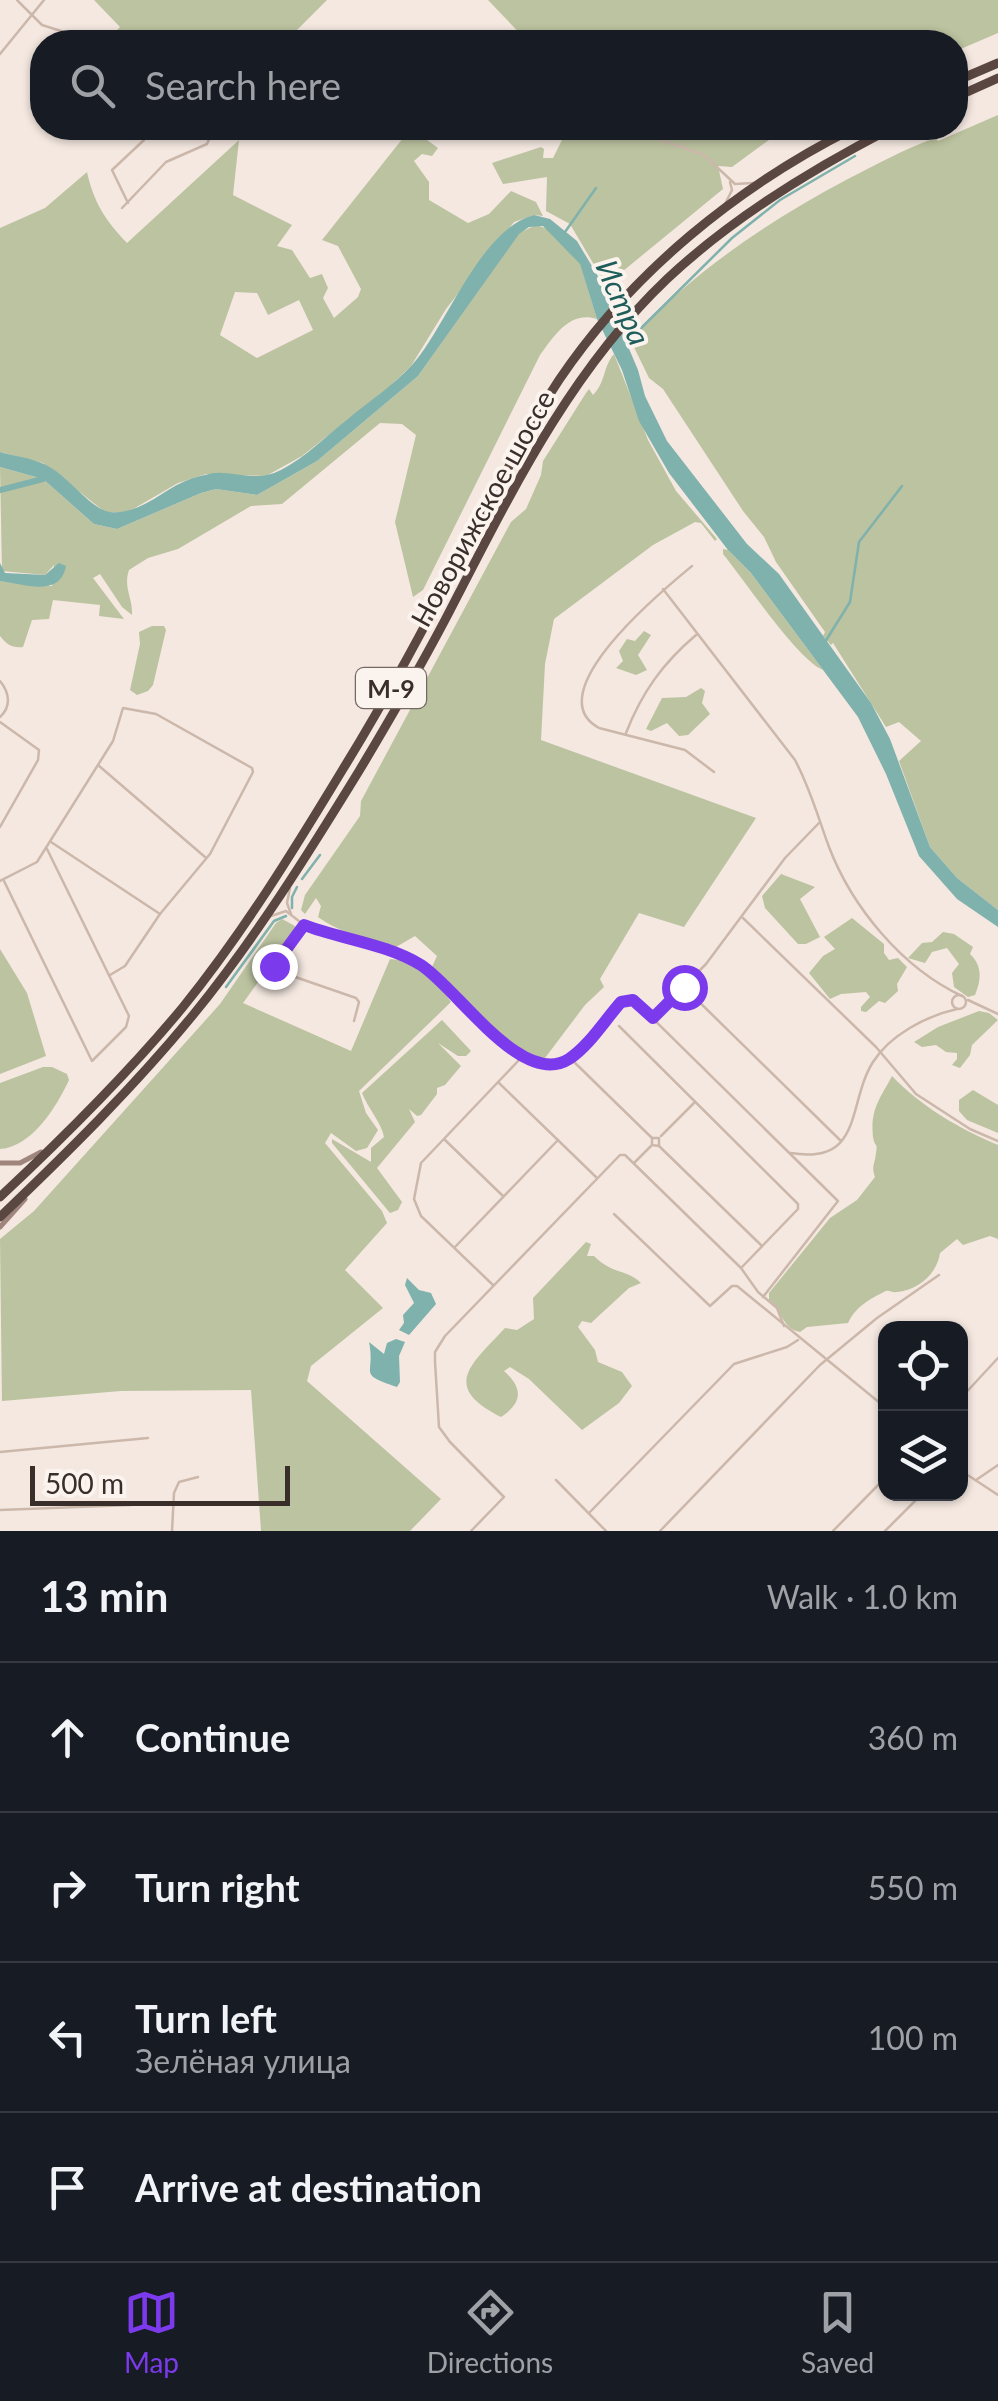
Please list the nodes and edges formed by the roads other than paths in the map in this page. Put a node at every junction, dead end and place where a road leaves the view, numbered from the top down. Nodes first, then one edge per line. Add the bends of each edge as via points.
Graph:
1 (16, 0) edge
2 (44, 0) edge
3 (32, 15) junction
4 (57, 30) edge
5 (0, 54) edge
6 (998, 63) edge
7 (968, 76) edge
8 (998, 78) edge
9 (968, 92) edge
10 (144, 140) edge
11 (209, 140) edge
12 (661, 140) edge
13 (833, 140) edge
14 (870, 140) edge
15 (766, 179) junction
16 (730, 180) junction
17 (128, 203) junction
18 (122, 208) dead end
19 (713, 218) junction
20 (692, 566) dead end
21 (664, 589) junction
22 (698, 633) junction
23 (0, 680) edge
24 (0, 720) edge
25 (626, 734) junction
26 (97, 764) junction
27 (714, 772) dead end
28 (820, 822) junction
29 (0, 827) edge
30 (50, 842) junction
31 (46, 848) junction
32 (307, 854) junction
33 (206, 858) junction
34 (2, 881) edge
35 (160, 914) junction
36 (292, 915) junction
37 (743, 918) junction
38 (304, 925) junction
39 (244, 947) junction
40 (110, 975) junction
41 (684, 987) junction
42 (948, 989) junction
43 (962, 996) junction
44 (953, 1001) junction
45 (972, 1002) junction
46 (965, 1006) junction
47 (957, 1009) junction
48 (946, 1012) junction
49 (998, 1014) edge
50 (609, 1016) junction
51 (653, 1018) junction
52 (354, 1021) dead end
53 (880, 1052) junction
54 (521, 1058) junction
55 (570, 1058) junction
56 (498, 1082) junction
57 (694, 1102) junction
58 (78, 1121) junction
59 (444, 1138) junction
60 (652, 1138) junction
61 (659, 1138) junction
62 (558, 1140) junction
63 (998, 1140) edge
64 (842, 1142) junction
65 (652, 1145) junction
66 (659, 1146) junction
67 (789, 1153) junction
68 (0, 1163) edge
69 (634, 1163) junction
70 (48, 1170) junction
71 (597, 1178) junction
72 (503, 1196) junction
73 (0, 1197) edge
74 (614, 1214) dead end
75 (0, 1218) edge
76 (0, 1226) edge
77 (762, 1246) junction
78 (454, 1248) junction
79 (740, 1268) junction
80 (939, 1275) dead end
81 (494, 1286) junction
82 (763, 1297) junction
83 (784, 1326) junction
84 (799, 1340) junction
85 (998, 1358) edge
86 (826, 1361) junction
87 (968, 1390) edge
88 (878, 1402) edge
89 (148, 1438) dead end
90 (0, 1452) edge
91 (998, 1465) edge
92 (968, 1476) edge
93 (198, 1478) dead end
94 (556, 1480) dead end
95 (975, 1481) junction
96 (878, 1485) edge
97 (998, 1495) edge
98 (915, 1501) edge
99 (131, 1505) dead end
100 (0, 1510) edge
101 (589, 1513) junction
102 (172, 1531) edge
103 (471, 1531) edge
104 (606, 1531) edge
105 (660, 1531) edge
106 (833, 1531) edge
107 (886, 1531) edge

1 - 3 street
2 - 3 street
3 - 4 street
3 - 5 street
6 - 7 highway
8 - 9 highway
10 - 17 street via 112,170
11 - 17 street via 166,162
12 - 16 street via 704,155
13 - 15 highway, Новорижское шоссе / М-9
14 - 32 highway, Новорижское шоссе / М-9 via 752,210 683,265 587,370 529,460 421,664
15 - 16 street via 740,186
15 - 19 highway, Новорижское шоссе / М-9
16 - 19 street via 731,194
17 - 18 street
19 - 58 highway, Новорижское шоссе / М-9 via 652,269 576,358 528,430 406,661 292,851 184,1005
20 - 21 street
21 - 22 street
21 - 25 street via 619,632 582,695 587,720
22 - 25 street via 645,690
22 - 28 street via 788,750
23 - 24 street via 8,700
24 - 29 street via 39,750
25 - 27 street via 684,750
26 - 30 street
26 - 33 street
26 - 33 street via 123,708 156,714 252,768
28 - 37 street via 784,858
28 - 42 street via 857,902 901,951
30 - 31 street
30 - 35 street
31 - 34 street via 33,865
31 - 40 street
32 - 36 street via 288,893
32 - 39 highway, Новорижское шоссе / М-9
33 - 35 street
34 - 40 street via 92,1061 130,1019
35 - 40 street via 125,966
36 - 38 street
36 - 39 street via 275,914
37 - 41 street
37 - 53 street
38 - 52 street via 275,970 356,998
38 - 54 street via 425,968
39 - 70 highway, Новорижское шоссе / М-9 via 150,1064
41 - 51 street
41 - 64 street
42 - 43 street
42 - 44 street
43 - 44 street
43 - 45 street
43 - 46 street
44 - 47 street
44 - 48 street
45 - 46 street
45 - 49 street
46 - 47 street
47 - 48 street
48 - 53 street via 900,1034
50 - 51 street via 629,998
50 - 55 street
50 - 57 street
51 - 67 street
53 - 63 street via 928,1104
53 - 64 street
54 - 55 street via 544,1065
54 - 56 street
55 - 60 street
56 - 59 street
56 - 62 street
57 - 61 street
57 - 77 street via 798,1204
58 - 68 street via 31,1159
58 - 73 highway, Новорижское шоссе / М-9
59 - 72 street
59 - 78 street via 422,1163 414,1199 421,1216
60 - 61 street
60 - 65 street
61 - 66 street
62 - 71 street
62 - 72 street
64 - 67 street via 818,1154
65 - 66 street
65 - 69 street
66 - 77 street
67 - 82 street via 838,1202
69 - 71 street via 618,1156
69 - 79 street
70 - 75 highway, Новорижское шоссе / М-9
70 - 76 street
71 - 81 street
72 - 78 street
74 - 83 street via 710,1306 734,1285
77 - 79 street
78 - 81 street
79 - 82 street
80 - 86 street
81 - 103 street via 435,1352 439,1427 504,1496
82 - 83 street
83 - 84 street
84 - 86 street
84 - 101 street via 734,1364
85 - 87 street
86 - 88 street
86 - 105 street
89 - 90 street
91 - 95 street
92 - 95 street
93 - 102 street via 179,1482
94 - 101 street
95 - 97 street
96 - 106 street
98 - 107 street
99 - 100 street
101 - 104 street

